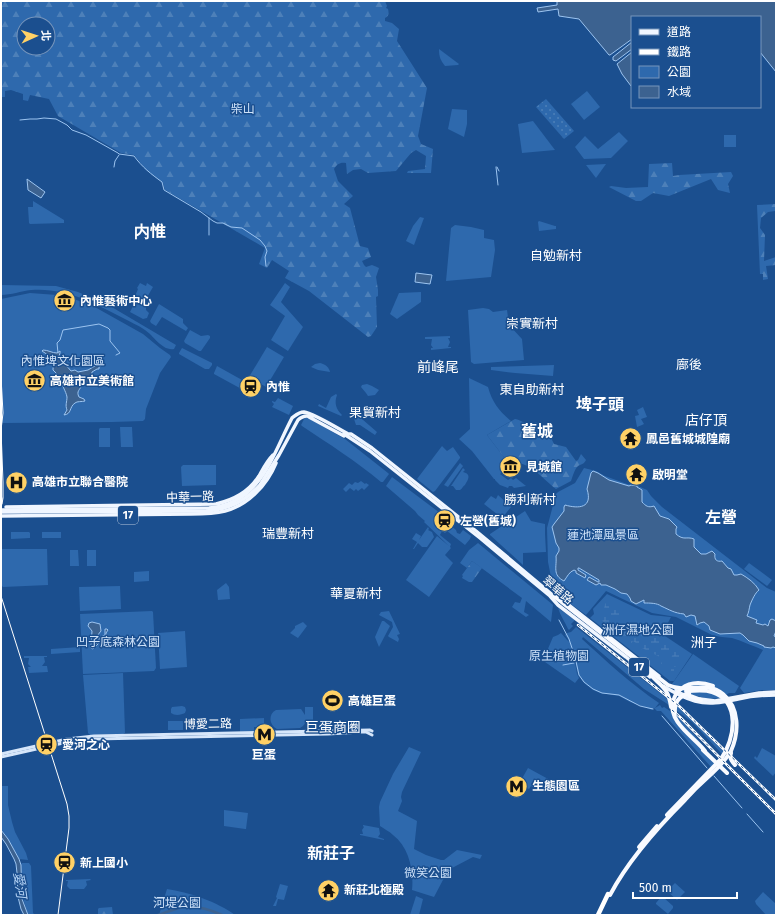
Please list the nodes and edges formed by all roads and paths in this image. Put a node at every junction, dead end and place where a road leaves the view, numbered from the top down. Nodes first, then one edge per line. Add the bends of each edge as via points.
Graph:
1 (304, 412) dead end
2 (350, 436) junction
3 (276, 459) junction
4 (1, 510) edge
5 (1, 516) edge
6 (555, 597) junction
7 (585, 623) junction
8 (648, 672) junction
9 (672, 687) junction
10 (704, 691) junction
11 (776, 694) edge
12 (701, 700) junction
13 (729, 700) junction
14 (733, 707) junction
15 (733, 728) junction
16 (372, 733) dead end
17 (735, 736) junction
18 (45, 746) junction
19 (705, 751) junction
20 (1, 754) edge
21 (1, 757) edge
22 (735, 765) dead end
23 (715, 766) junction
24 (707, 778) junction
25 (690, 794) junction
26 (672, 809) dead end
27 (645, 842) dead end
28 (609, 894) junction
29 (603, 899) dead end
30 (598, 915) edge

1 - 2 main road via 347,437
2 - 3 main road, 中華一路 / 17 via 312,417 303,416 298,420
2 - 4 main road, 中華一路 / 17 via 314,415 301,413 292,418 275,453 250,487 227,502
2 - 6 main road, 翠華路 / 17 via 372,448
2 - 7 main road, 翠華路 / 17 via 480,538 558,605
3 - 4 main road, 中華一路 / 17 via 260,485 249,496 235,505 220,510
3 - 5 main road, 中華一路 / 17 via 276,464 258,491 246,502 224,512
6 - 7 highway
6 - 9 main road, 翠華路 / 17 via 558,596
7 - 8 highway
7 - 9 highway
7 - 13 main road, 翠華路 / 17 via 659,684 679,695 703,703
8 - 10 highway via 670,688 687,692
8 - 19 highway via 666,689 677,723
9 - 12 main road, 翠華路 / 17 via 687,696
9 - 14 highway via 712,688 723,694
10 - 15 highway via 716,693 724,698 732,712
10 - 19 highway via 680,697 676,704 676,715 684,727 728,772
11 - 13 main road, 翠華路 / 17
12 - 13 main road, 翠華路 / 17
12 - 15 highway via 689,695 689,691 710,690 724,698 732,710
13 - 14 highway
14 - 17 highway
14 - 19 highway via 725,693 704,684 688,685 675,696 672,706 675,718
14 - 24 highway via 735,731 732,744 726,756
15 - 23 highway via 727,749
16 - 18 main road, 博愛二路 via 94,739
17 - 22 highway via 730,757
17 - 24 highway via 728,755
18 - 20 main road
18 - 21 main road
23 - 25 highway
23 - 28 highway via 645,839 621,872
24 - 25 highway
25 - 26 highway
25 - 27 highway
25 - 28 highway via 640,850
28 - 30 highway
29 - 30 highway

